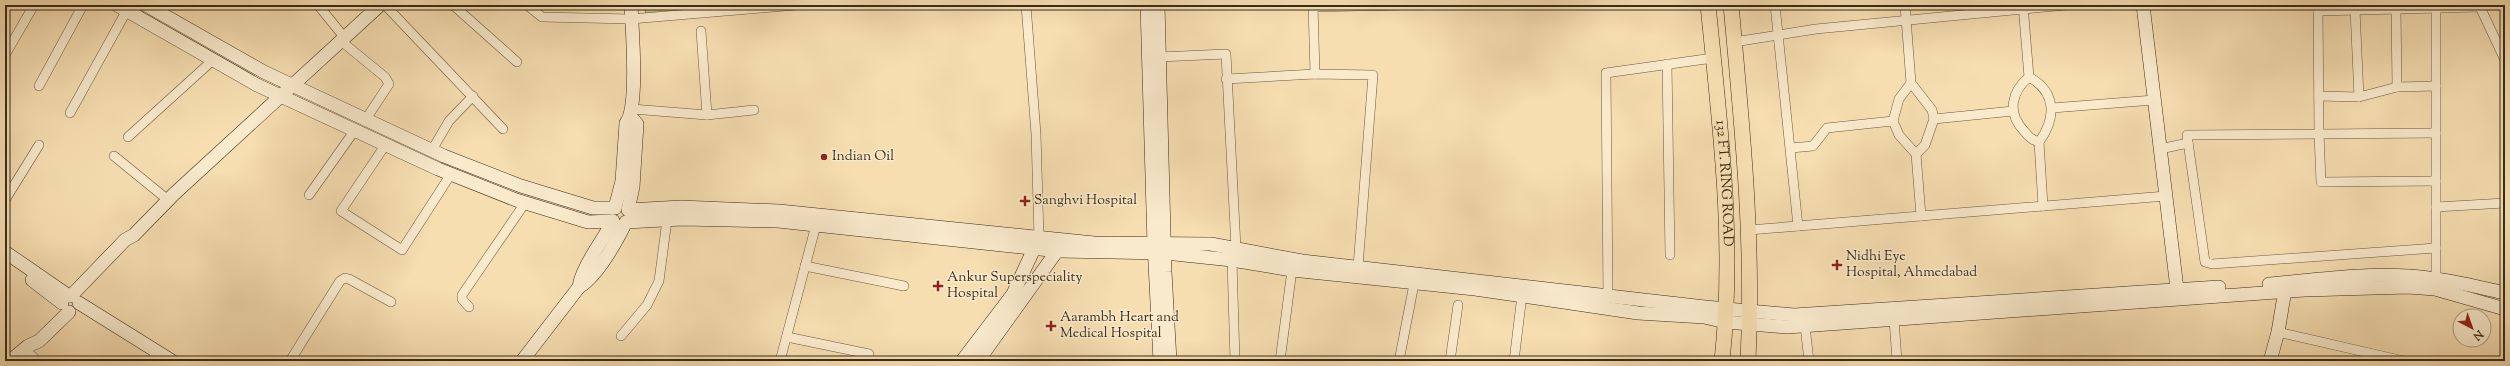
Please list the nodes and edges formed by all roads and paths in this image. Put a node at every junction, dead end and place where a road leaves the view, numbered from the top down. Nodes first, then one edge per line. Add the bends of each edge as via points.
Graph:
1 (34, 5) edge
2 (83, 5) edge
3 (146, 5) edge
4 (318, 5) edge
5 (453, 5) edge
6 (527, 5) edge
7 (631, 5) edge
8 (796, 5) edge
9 (1026, 5) edge
10 (1147, 5) edge
11 (1158, 5) edge
12 (1404, 5) edge
13 (1708, 5) edge
14 (1731, 5) edge
15 (1775, 5) edge
16 (1905, 5) edge
17 (2066, 5) edge
18 (2143, 5) edge
19 (378, 6) edge
20 (1313, 6) edge
21 (2482, 6) edge
22 (2023, 7) edge
23 (2436, 7) edge
24 (122, 8) edge
25 (2318, 8) edge
26 (2396, 9) junction
27 (2355, 10) junction
28 (631, 19) junction
29 (1907, 20) junction
30 (701, 31) dead end
31 (1778, 35) junction
32 (342, 39) junction
33 (1734, 42) junction
34 (5, 55) edge
35 (1159, 57) junction
36 (1714, 58) junction
37 (213, 60) junction
38 (2505, 60) edge
39 (517, 62) dead end
40 (1667, 64) junction
41 (1315, 74) junction
42 (2029, 76) junction
43 (1226, 79) junction
44 (1911, 83) junction
45 (291, 84) junction
46 (39, 86) dead end
47 (2436, 86) junction
48 (2397, 87) junction
49 (280, 95) junction
50 (473, 96) junction
51 (2319, 96) junction
52 (2359, 97) junction
53 (2154, 100) junction
54 (2052, 108) junction
55 (754, 110) dead end
56 (2013, 111) junction
57 (70, 113) dead end
58 (631, 113) junction
59 (707, 115) junction
60 (366, 119) junction
61 (1934, 119) junction
62 (1893, 121) junction
63 (503, 129) dead end
64 (355, 130) junction
65 (2436, 133) junction
66 (2319, 134) junction
67 (128, 137) dead end
68 (2039, 142) junction
69 (2188, 142) junction
70 (386, 144) junction
71 (39, 145) dead end
72 (1791, 148) junction
73 (2160, 149) junction
74 (432, 150) junction
75 (1916, 154) junction
76 (114, 156) dead end
77 (451, 174) junction
78 (2436, 180) junction
79 (309, 195) dead end
80 (2166, 196) junction
81 (5, 200) edge
82 (168, 200) junction
83 (525, 203) junction
84 (2505, 203) edge
85 (2043, 206) junction
86 (2436, 207) junction
87 (620, 215) junction
88 (1921, 216) junction
89 (667, 220) junction
90 (816, 225) junction
91 (1798, 226) junction
92 (1749, 230) junction
93 (1038, 243) junction
94 (1061, 246) junction
95 (1160, 248) junction
96 (2436, 248) junction
97 (5, 252) edge
98 (1234, 254) junction
99 (1670, 255) dead end
100 (5, 260) edge
101 (805, 266) junction
102 (1358, 267) junction
103 (1292, 270) junction
104 (2436, 278) junction
105 (1414, 284) junction
106 (904, 286) dead end
107 (2285, 287) junction
108 (2505, 293) edge
109 (2178, 294) junction
110 (1522, 295) junction
111 (1608, 295) junction
112 (390, 302) dead end
113 (71, 304) junction
114 (1458, 305) dead end
115 (469, 307) dead end
116 (2505, 309) edge
117 (1727, 316) junction
118 (1750, 318) junction
119 (1894, 319) junction
120 (1805, 326) junction
121 (2278, 332) junction
122 (620, 336) dead end
123 (787, 337) junction
124 (26, 347) junction
125 (869, 354) dead end
126 (155, 357) edge
127 (2370, 357) edge
128 (525, 360) edge
129 (10, 361) edge
130 (37, 361) edge
131 (172, 361) edge
132 (290, 361) edge
133 (780, 361) edge
134 (962, 361) edge
135 (978, 361) edge
136 (1160, 361) edge
137 (1170, 361) edge
138 (1235, 361) edge
139 (1280, 361) edge
140 (1400, 361) edge
141 (1450, 361) edge
142 (1514, 361) edge
143 (1722, 361) edge
144 (1748, 361) edge
145 (1809, 361) edge
146 (1897, 361) edge
147 (2270, 361) edge
148 (2404, 361) edge

1 - 34 street
2 - 46 street
3 - 45 main road via 264,72
4 - 32 street
5 - 39 street
6 - 28 street via 542,17
7 - 28 main road
8 - 28 street
9 - 93 street via 1036,134
10 - 95 main road
11 - 35 main road
12 - 20 street
13 - 36 main road, 132 FT. RING ROAD
14 - 33 main road, 132 FT. RING ROAD
15 - 31 street
16 - 29 street
17 - 22 street
18 - 53 main road
19 - 32 main road
19 - 50 street
20 - 41 street
21 - 23 street
21 - 38 street
22 - 29 street
22 - 42 street
23 - 26 street
23 - 47 street
24 - 37 main road
24 - 57 street
25 - 27 street
25 - 51 street
26 - 27 street
26 - 48 street
27 - 52 street
28 - 58 main road
29 - 31 street
29 - 44 street
30 - 59 street
31 - 33 street
31 - 72 street
32 - 45 main road
32 - 60 street via 389,84
33 - 92 main road, 132 FT. RING ROAD via 1745,142
35 - 43 street via 1226,54
35 - 95 main road
36 - 40 street
36 - 117 main road, 132 FT. RING ROAD via 1725,181
37 - 49 main road
37 - 67 street
40 - 99 street
40 - 111 street via 1606,73
41 - 43 street
41 - 102 street via 1373,75
42 - 54 street via 2038,81
42 - 56 street via 2022,82 2012,101
43 - 98 street
44 - 61 street via 1932,110
44 - 62 street via 1899,99
45 - 49 main road
45 - 60 main road
47 - 48 street
47 - 65 street
48 - 52 street
49 - 64 main road
49 - 82 main road
50 - 63 street
50 - 74 street via 449,122
51 - 52 street
51 - 66 street
53 - 54 street
53 - 73 main road
54 - 68 street via 2049,129
55 - 59 street
56 - 61 street
56 - 68 street via 2016,123 2032,140
58 - 59 street
58 - 87 main road via 626,123
60 - 74 main road
61 - 75 street via 1925,145
62 - 72 street via 1827,128 1813,146
62 - 75 street via 1899,136
64 - 70 main road
64 - 79 street
65 - 66 street
65 - 78 street
66 - 69 street via 2187,135
66 - 78 street via 2322,182
68 - 85 street
69 - 73 street
69 - 96 street via 2205,262 2212,264
70 - 77 main road
70 - 77 street via 341,211 402,250
71 - 81 street
72 - 91 street
73 - 80 main road
74 - 87 main road via 521,186
75 - 88 street
76 - 82 street
77 - 83 main road
78 - 86 street
80 - 85 street
80 - 109 main road
82 - 113 main road via 134,235 125,240
83 - 87 main road via 588,222
83 - 115 street via 462,295 462,299
84 - 86 street
85 - 88 street
86 - 96 street
87 - 89 main road
87 - 93 main road via 681,207 779,211
87 - 128 main road via 616,241
88 - 91 street
89 - 90 main road via 778,221
89 - 122 street via 659,281 646,305
90 - 93 main road
90 - 101 street
91 - 92 street
92 - 118 main road, 132 FT. RING ROAD
93 - 94 main road
93 - 134 main road via 1013,294
94 - 95 main road via 1094,243
94 - 135 main road
95 - 98 main road
95 - 136 main road
95 - 137 main road
96 - 104 street
97 - 113 main road
98 - 102 main road
98 - 103 main road
98 - 138 street
100 - 113 main road
101 - 106 street
101 - 123 street
102 - 111 main road
103 - 105 main road
103 - 139 street
104 - 107 main road via 2407,276
104 - 108 main road
105 - 110 main road
105 - 140 street
107 - 109 main road
107 - 116 main road via 2435,289
107 - 121 main road
109 - 118 main road
109 - 119 main road
110 - 117 main road via 1638,313
110 - 142 street
111 - 117 main road
112 - 132 street via 345,278 340,281
113 - 124 main road via 39,341
113 - 126 main road via 129,343 140,343
114 - 141 street
117 - 118 main road
117 - 143 main road, 132 FT. RING ROAD
118 - 120 main road via 1787,327
118 - 144 main road, 132 FT. RING ROAD
119 - 120 main road
119 - 146 street
120 - 145 street
121 - 127 street
121 - 147 main road
123 - 125 street
123 - 133 street
124 - 129 main road
124 - 130 street
126 - 131 main road
127 - 148 street

